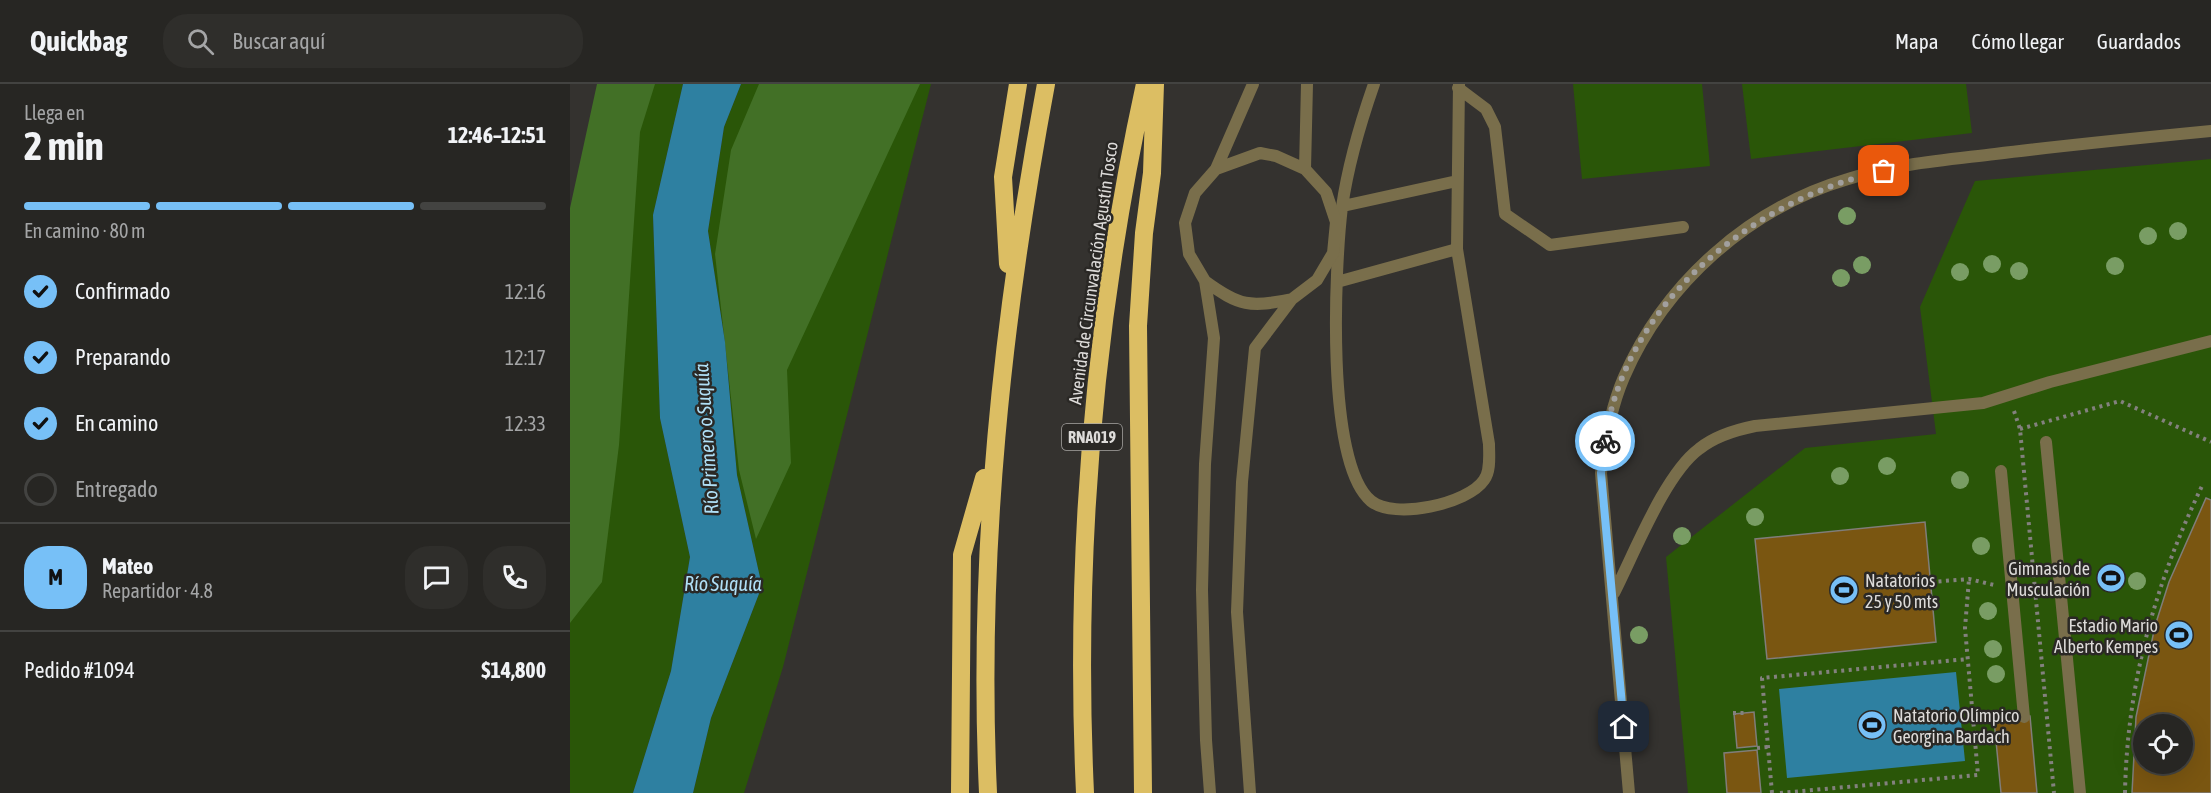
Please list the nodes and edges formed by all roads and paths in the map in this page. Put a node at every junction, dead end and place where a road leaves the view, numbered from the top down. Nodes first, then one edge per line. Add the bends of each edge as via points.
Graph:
1 (1018, 84) edge
2 (1046, 84) edge
3 (1145, 84) edge
4 (1155, 84) edge
5 (1253, 84) edge
6 (1307, 84) edge
7 (1374, 84) edge
8 (1459, 86) edge
9 (2211, 131) edge
10 (1305, 169) junction
11 (1216, 170) junction
12 (1457, 181) junction
13 (1342, 206) junction
14 (1683, 227) dead end
15 (1457, 249) junction
16 (1204, 281) junction
17 (1337, 282) junction
18 (1292, 299) junction
19 (1010, 301) junction
20 (2211, 341) edge
21 (2009, 396) junction
22 (2020, 429) junction
23 (996, 436) junction
24 (2046, 442) dead end
25 (2211, 442) edge
26 (2001, 471) dead end
27 (2202, 486) dead end
28 (1968, 579) junction
29 (1930, 582) dead end
30 (2012, 589) junction
31 (1613, 594) junction
32 (1968, 659) junction
33 (1733, 713) dead end
34 (1748, 713) dead end
35 (2024, 717) dead end
36 (1768, 747) junction
37 (1756, 748) dead end
38 (960, 793) edge
39 (988, 793) edge
40 (1084, 793) edge
41 (1143, 793) edge
42 (1210, 793) edge
43 (1250, 793) edge
44 (1629, 793) edge
45 (1772, 793) edge
46 (1780, 793) edge
47 (2054, 793) edge
48 (2080, 793) edge
49 (2125, 793) edge

1 - 19 highway via 1003,177
2 - 19 highway
3 - 40 highway, Avenida de Circunvalación Agustín Tosco / RNA019 via 1113,253 1092,429 1081,631
4 - 41 highway via 1152,173 1138,315
5 - 11 street
6 - 10 street
7 - 13 street via 1357,133
8 - 12 street
8 - 14 street via 1486,109 1495,127 1505,214 1550,245
9 - 31 street via 1920,163 1849,178 1790,202 1734,237 1705,261 1661,312 1624,378 1613,407 1601,473
10 - 11 street via 1260,153
10 - 18 street via 1326,192 1336,222 1333,253 1317,280
11 - 16 street via 1195,193 1185,223 1189,254
12 - 13 street
12 - 15 street
13 - 17 street
15 - 17 street
15 - 17 street via 1489,462 1485,480 1463,496 1413,510 1389,508 1371,501 1353,475 1342,423 1335,322
16 - 18 street via 1230,300 1261,306
16 - 42 street via 1214,338 1202,590
18 - 43 street via 1255,348 1242,482 1237,612
19 - 23 highway
20 - 21 street
21 - 22 path
21 - 31 street via 1955,408 1755,426 1714,440 1698,449 1673,480
22 - 25 path via 2120,401
22 - 47 path
23 - 38 highway via 962,555
23 - 39 highway via 985,638
24 - 48 street
26 - 30 street
27 - 49 path via 2170,555 2149,619 2130,712
28 - 29 path
28 - 30 path
28 - 32 path
30 - 35 street
31 - 44 street
32 - 36 path via 1762,678
32 - 46 path via 1978,775
33 - 34 path
36 - 37 path
36 - 45 path

